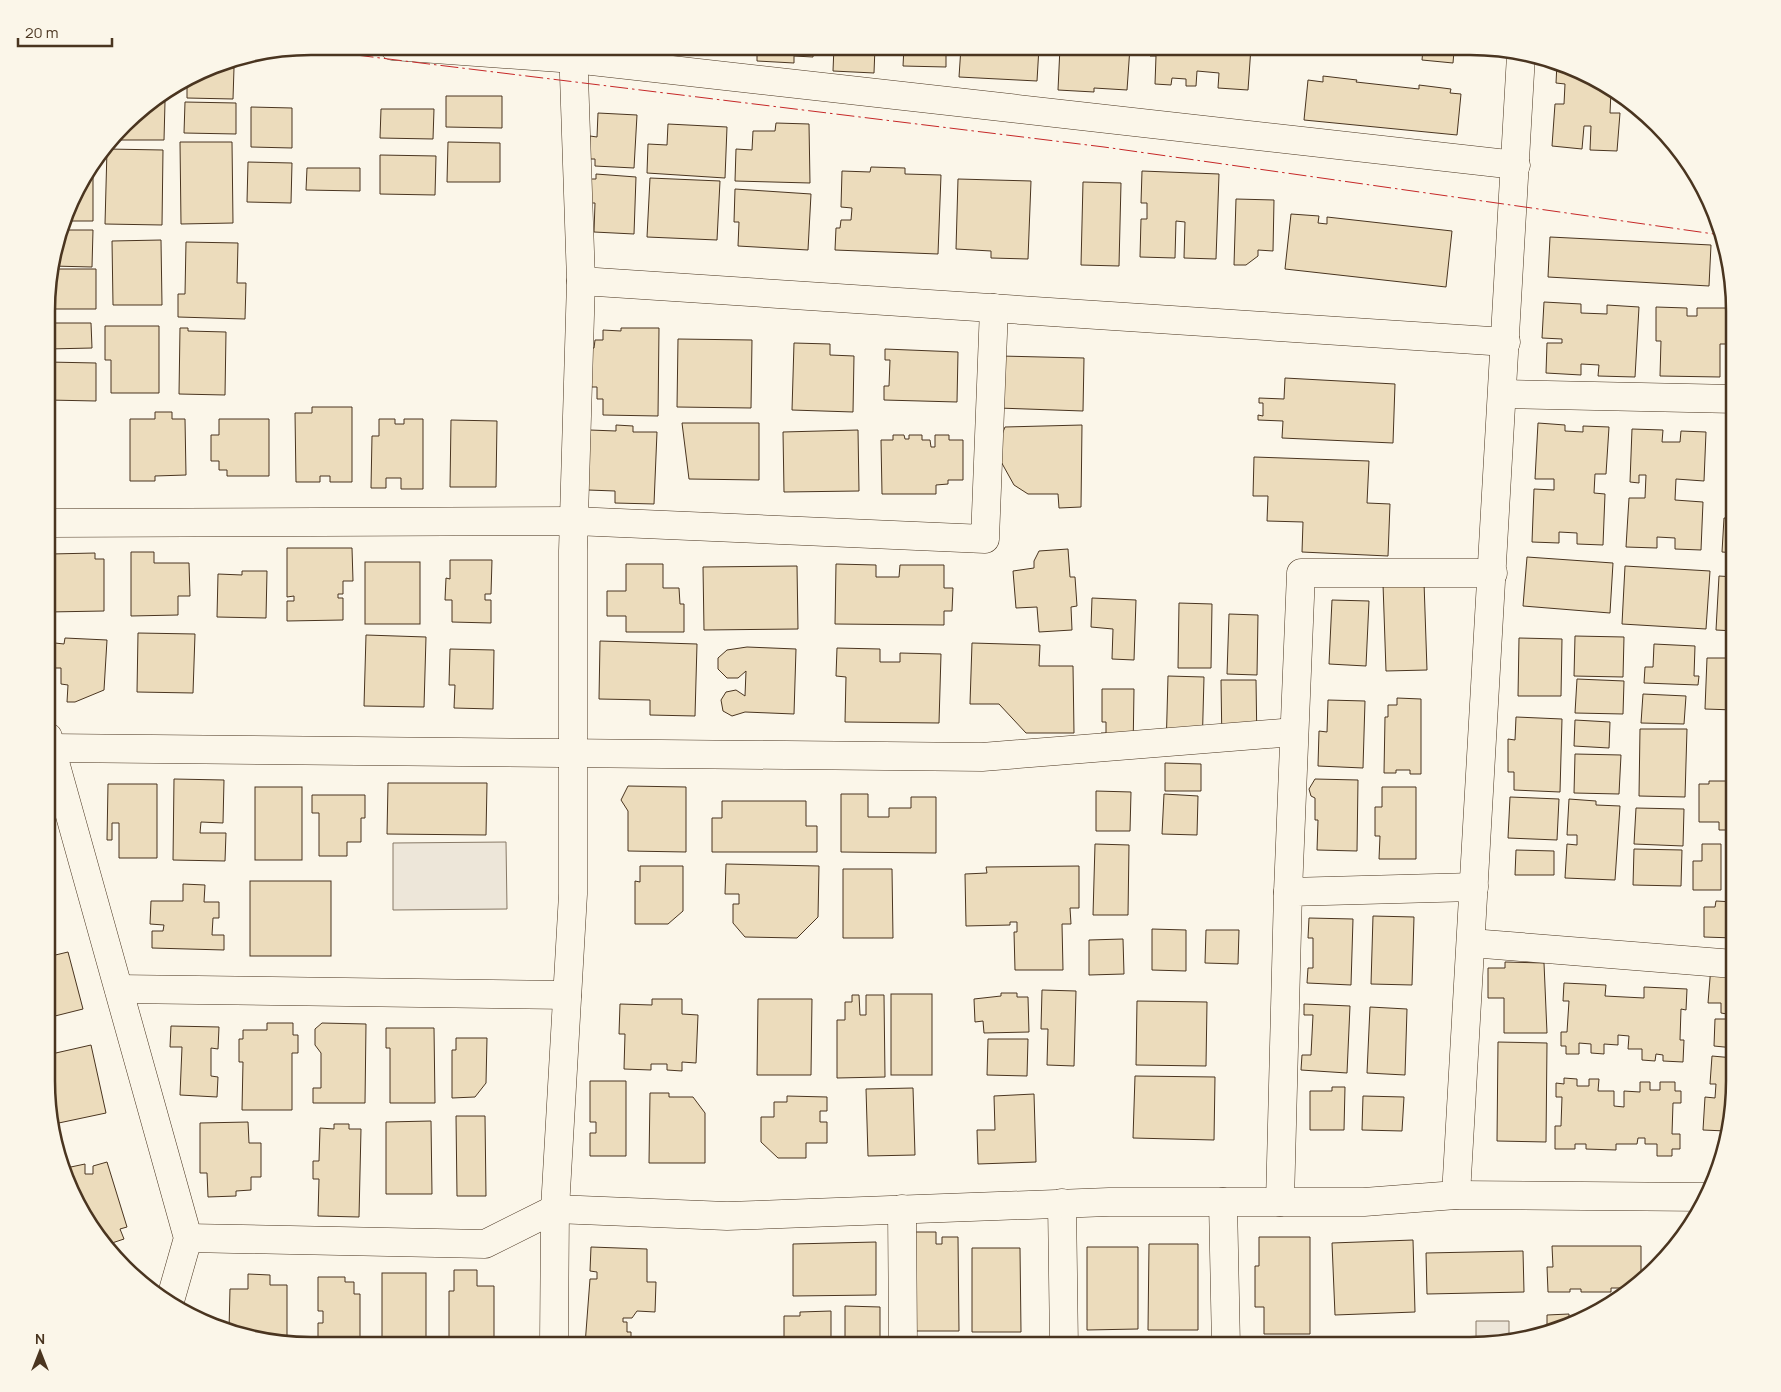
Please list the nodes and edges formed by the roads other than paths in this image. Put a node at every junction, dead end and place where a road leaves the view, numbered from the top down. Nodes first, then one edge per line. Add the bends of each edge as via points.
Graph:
1 (573, 55) edge
2 (590, 55) edge
3 (1521, 60) edge
4 (1516, 165) junction
5 (581, 281) junction
6 (994, 308) junction
7 (1506, 342) junction
8 (1503, 394) junction
9 (1726, 398) edge
10 (574, 521) junction
11 (55, 523) edge
12 (1493, 573) junction
13 (1294, 732) junction
14 (55, 742) edge
15 (573, 752) junction
16 (55, 763) edge
17 (1474, 887) junction
18 (1288, 892) junction
19 (1471, 943) junction
20 (1726, 963) edge
21 (118, 989) junction
22 (567, 995) junction
23 (1456, 1196) junction
24 (1698, 1197) edge
25 (1223, 1202) junction
26 (1280, 1202) junction
27 (1062, 1203) junction
28 (554, 1210) junction
29 (902, 1210) junction
30 (188, 1238) junction
31 (172, 1296) edge
32 (554, 1337) edge
33 (903, 1337) edge
34 (1064, 1337) edge
35 (1226, 1337) edge

1 - 5 street
2 - 4 street
3 - 4 street
4 - 7 street
5 - 6 street
5 - 10 street
6 - 7 street
6 - 10 street via 985,540
7 - 8 street
8 - 9 street
8 - 12 street
10 - 11 street
10 - 15 street
12 - 13 street via 1301,573
12 - 17 street
13 - 15 street via 982,757
13 - 18 street
14 - 15 street
15 - 22 street via 573,894
16 - 21 street
17 - 18 street
17 - 19 street
18 - 26 street
19 - 20 street
19 - 23 street
21 - 22 street
21 - 30 street
22 - 28 street
23 - 24 street
23 - 26 street via 1364,1202
25 - 26 street
25 - 27 street
25 - 35 street
27 - 29 street
27 - 34 street
28 - 29 street via 726,1216
28 - 30 street via 485,1244
28 - 32 street
29 - 33 street
30 - 31 street

